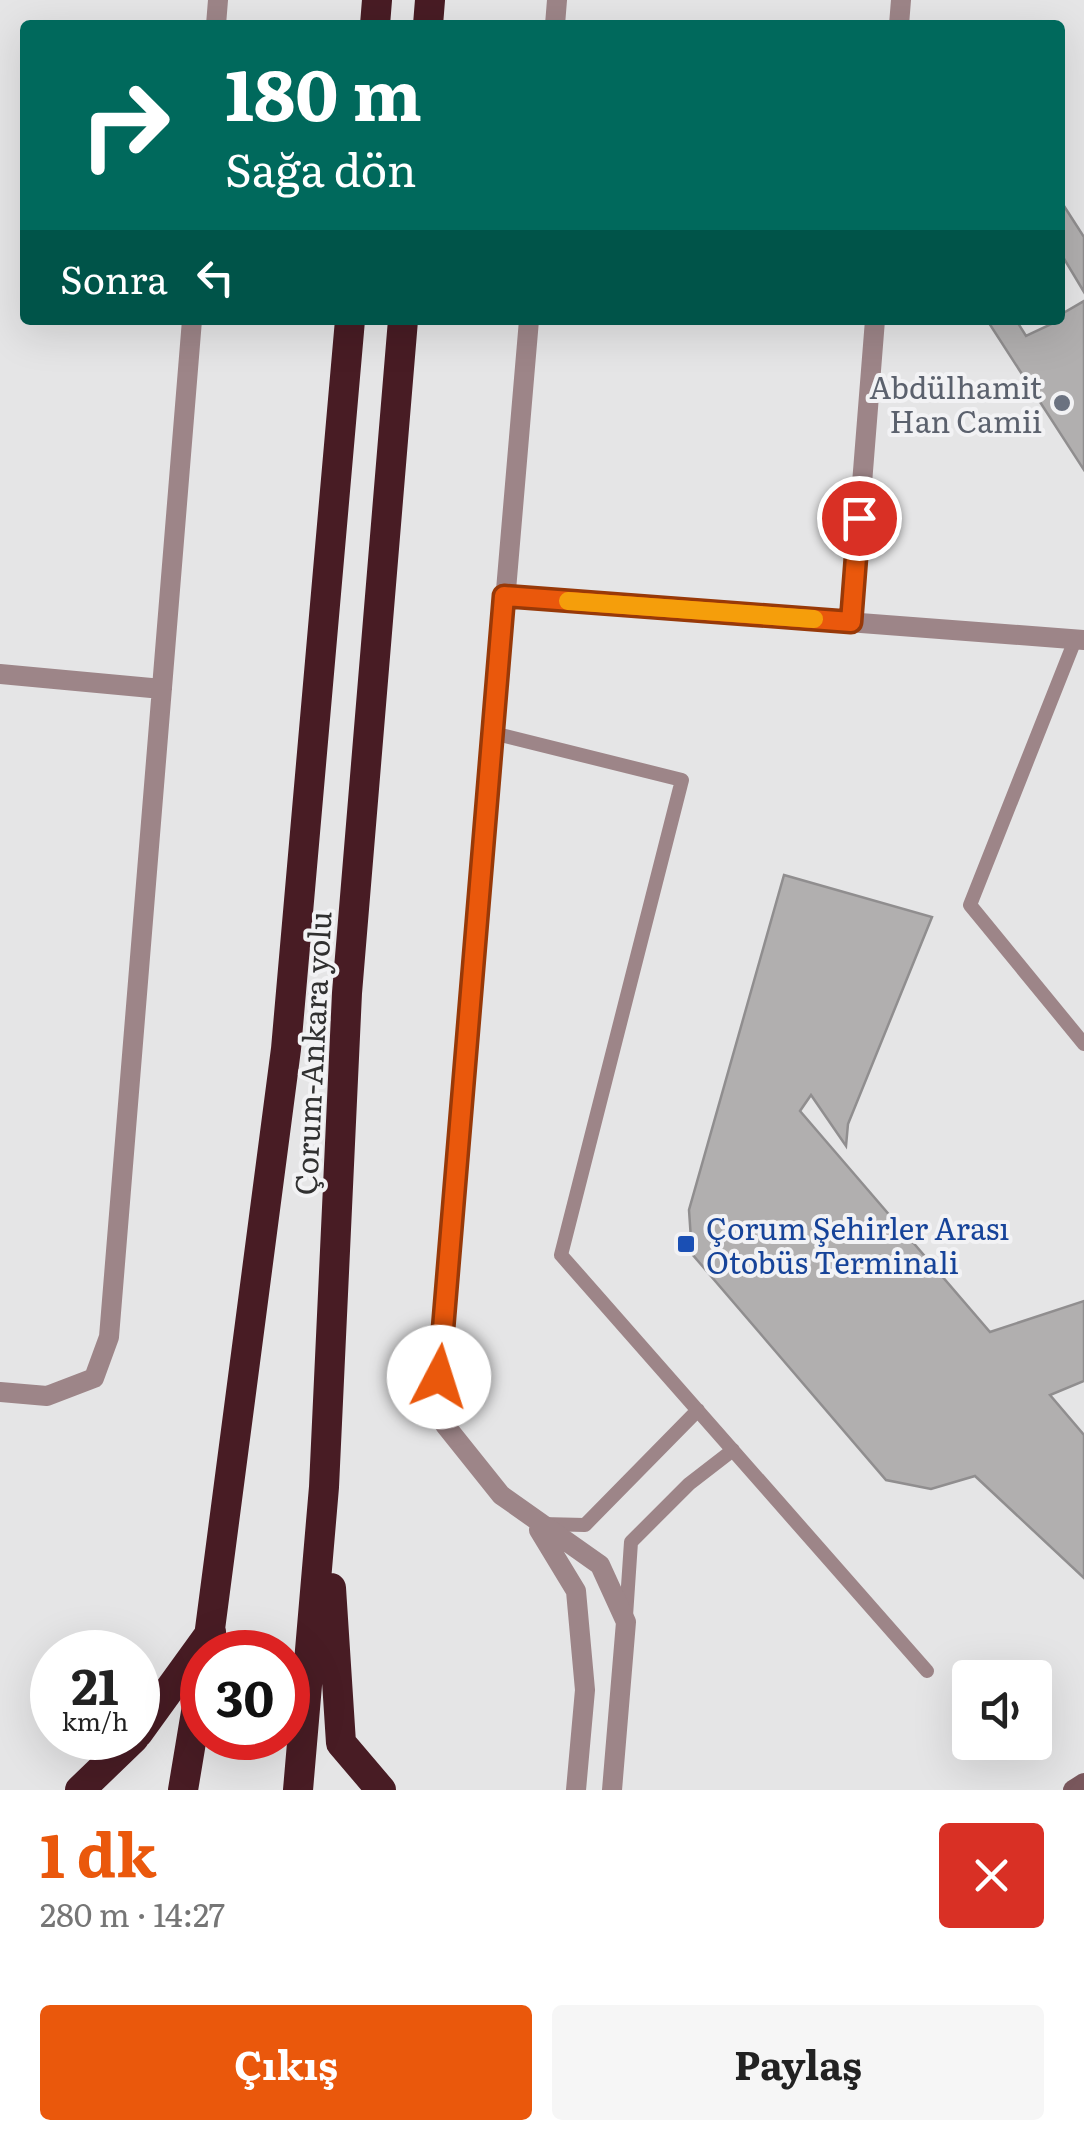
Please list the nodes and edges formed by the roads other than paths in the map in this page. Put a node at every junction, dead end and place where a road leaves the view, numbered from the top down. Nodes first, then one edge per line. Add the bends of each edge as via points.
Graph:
1 (192, 325) edge
2 (350, 325) edge
3 (403, 325) edge
4 (529, 325) edge
5 (875, 325) edge
6 (504, 596) junction
7 (851, 622) junction
8 (1080, 640) edge
9 (0, 674) edge
10 (162, 688) junction
11 (493, 733) junction
12 (1084, 1044) edge
13 (0, 1392) edge
14 (698, 1410) junction
15 (733, 1450) junction
16 (324, 1487) junction
17 (536, 1524) junction
18 (626, 1622) junction
19 (211, 1630) edge
20 (927, 1671) dead end
21 (180, 1679) edge
22 (160, 1704) edge
23 (111, 1760) edge
24 (188, 1760) edge
25 (1084, 1784) edge
26 (80, 1790) edge
27 (183, 1790) edge
28 (298, 1790) edge
29 (381, 1790) edge
30 (576, 1790) edge
31 (612, 1790) edge
32 (1073, 1790) edge

1 - 10 street
2 - 19 highway, Çorum-Ankara yolu via 286,1049
3 - 16 highway, Çorum-Ankara yolu via 347,993
4 - 6 street
5 - 7 street
6 - 7 street
6 - 11 street
7 - 8 street
8 - 12 lane via 970,905
9 - 10 street
10 - 13 street via 110,1337 94,1378 47,1396
11 - 14 lane via 682,780 562,1255
11 - 17 street via 439,1377 445,1425 501,1495
14 - 15 lane
14 - 17 lane via 585,1525
15 - 18 lane via 630,1542
15 - 20 lane
16 - 28 highway, Çorum-Ankara yolu
16 - 29 highway via 341,1743
17 - 18 street via 600,1565
17 - 30 street via 576,1591 586,1690
18 - 31 street
21 - 22 highway
23 - 26 highway
24 - 27 highway
25 - 32 street

